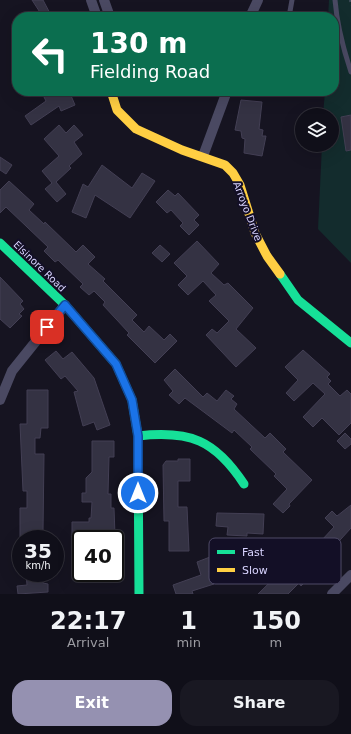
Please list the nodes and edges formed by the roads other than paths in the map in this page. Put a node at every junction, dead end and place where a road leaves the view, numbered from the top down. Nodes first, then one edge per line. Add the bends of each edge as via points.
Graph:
1 (258, 0) edge
2 (292, 0) edge
3 (336, 0) edge
4 (97, 1) edge
5 (97, 12) edge
6 (106, 12) edge
7 (252, 12) edge
8 (290, 12) edge
9 (336, 12) edge
10 (339, 28) edge
11 (351, 72) edge
12 (112, 96) edge
13 (225, 96) edge
14 (203, 156) junction
15 (0, 243) edge
16 (65, 305) junction
17 (351, 343) edge
18 (0, 400) edge
19 (138, 436) junction
20 (244, 484) dead end
21 (351, 575) edge
22 (139, 594) edge
23 (332, 594) edge

1 - 7 street
2 - 8 lane
3 - 9 lane
4 - 5 street
4 - 6 street
10 - 11 lane
12 - 14 street, Arroyo Drive via 117,110 136,129 182,150
13 - 14 street
14 - 17 street, Arroyo Drive via 225,165 233,173 240,185 255,232 267,256 298,300 328,327
15 - 16 street, Elsinore Road
16 - 18 street via 12,371
16 - 19 street, Elsinore Road via 116,364 132,400
19 - 20 street via 166,433 212,446 233,467
19 - 22 street, Elsinore Road
21 - 23 street

